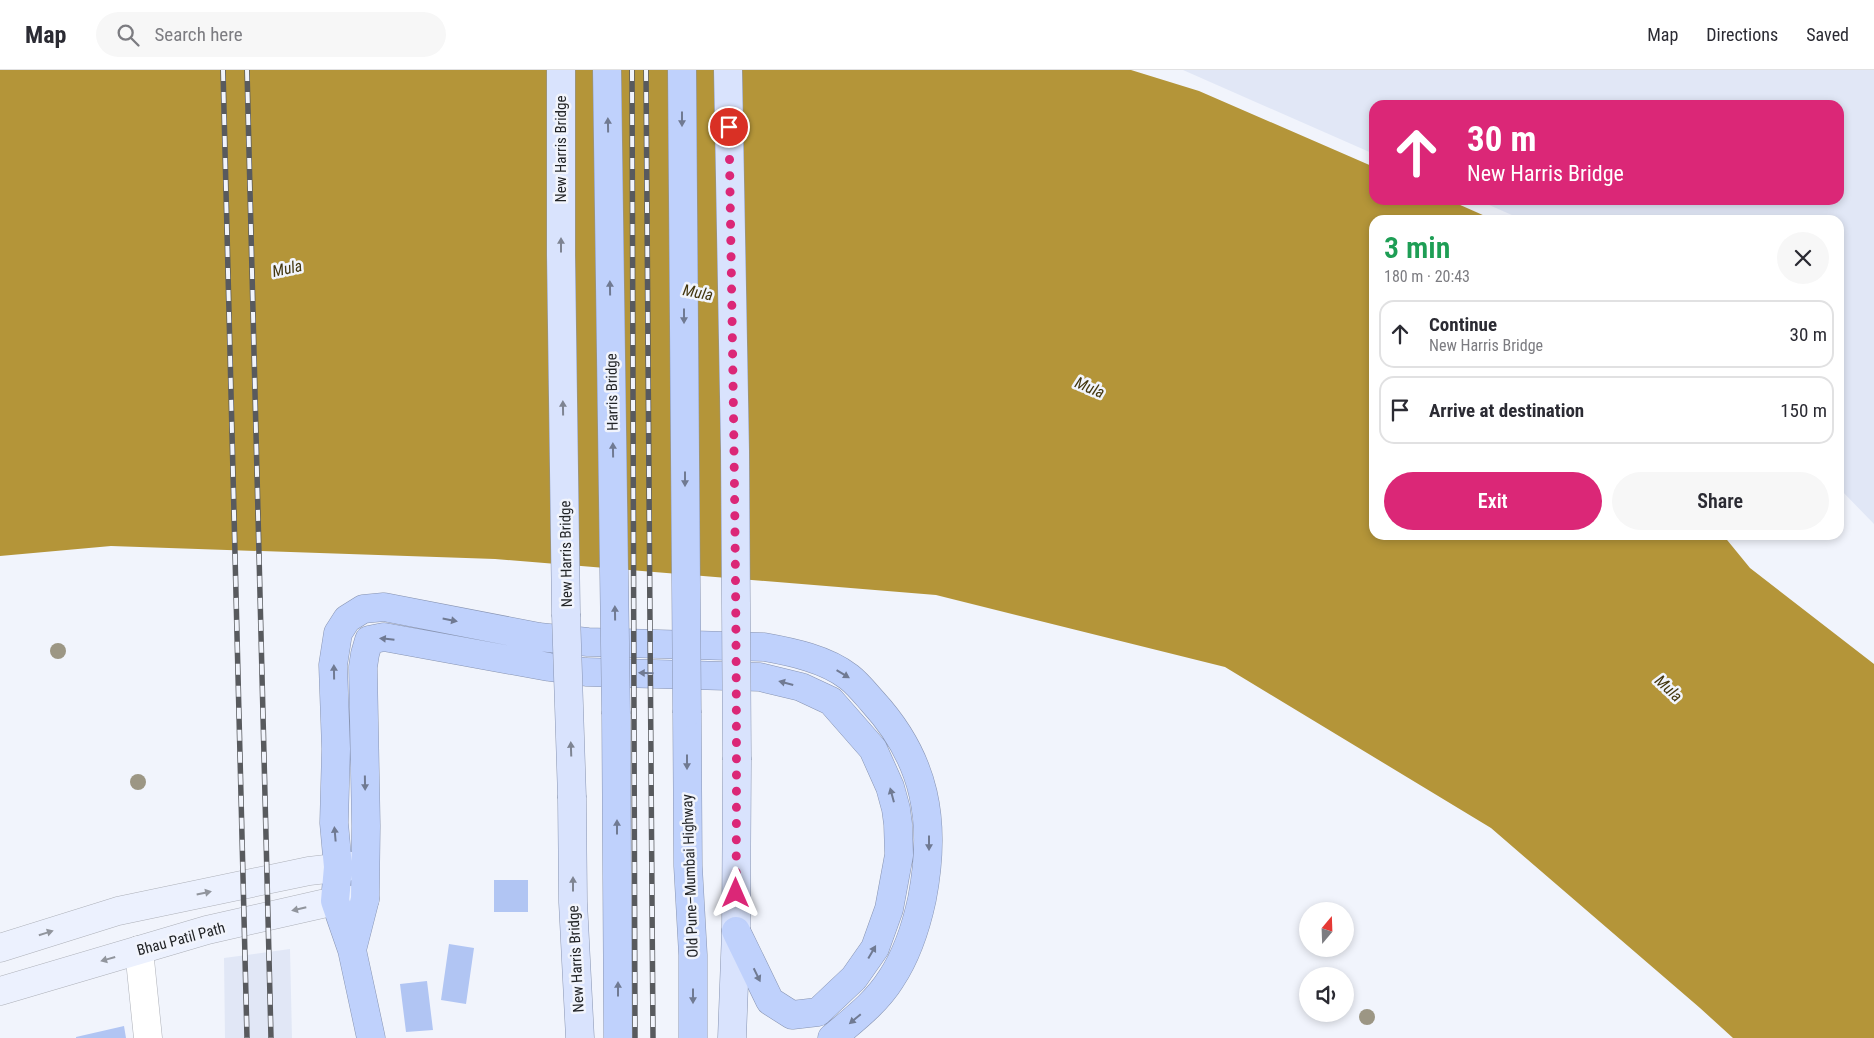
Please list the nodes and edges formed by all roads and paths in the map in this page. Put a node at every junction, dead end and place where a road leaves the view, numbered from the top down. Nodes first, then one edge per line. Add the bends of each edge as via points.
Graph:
1 (561, 70) edge
2 (608, 70) edge
3 (682, 70) edge
4 (728, 70) edge
5 (365, 864) junction
6 (338, 867) junction
7 (365, 899) junction
8 (335, 901) junction
9 (736, 931) junction
10 (0, 948) edge
11 (140, 950) junction
12 (352, 950) junction
13 (0, 991) edge
14 (148, 1038) edge
15 (371, 1038) edge
16 (580, 1038) edge
17 (618, 1038) edge
18 (693, 1038) edge
19 (732, 1038) edge
20 (832, 1038) edge

16 -> 1 main road, New Harris Bridge, bridge via 573,902 566,594
17 -> 2 highway, Harris Bridge, bridge
3 -> 18 highway, Old Pune–Mumbai Highway, bridge via 688,866
4 - 9 main road, bridge via 735,451
5 - 6 main road
5 - 7 highway
9 -> 5 highway via 770,1001 792,1015 818,1012 854,978 875,948 889,909 899,855 896,809 873,749 831,701 801,687 760,677 586,672 384,637 373,638 367,645 363,667
6 - 8 highway
10 -> 6 main road via 118,911
6 -> 20 highway via 334,823 333,665 338,633 347,619 363,609 384,607 546,638 764,647 812,659 849,676 885,714 898,733 919,778 926,802 930,838 918,917 901,962 890,981 866,1009
7 - 8 main road, Bhau Patil Path
7 - 12 highway
8 -> 11 main road, Bhau Patil Path via 207,930
8 - 12 highway
9 - 19 main road
11 -> 13 main road, Bhau Patil Path
11 - 14 street
12 - 15 highway

